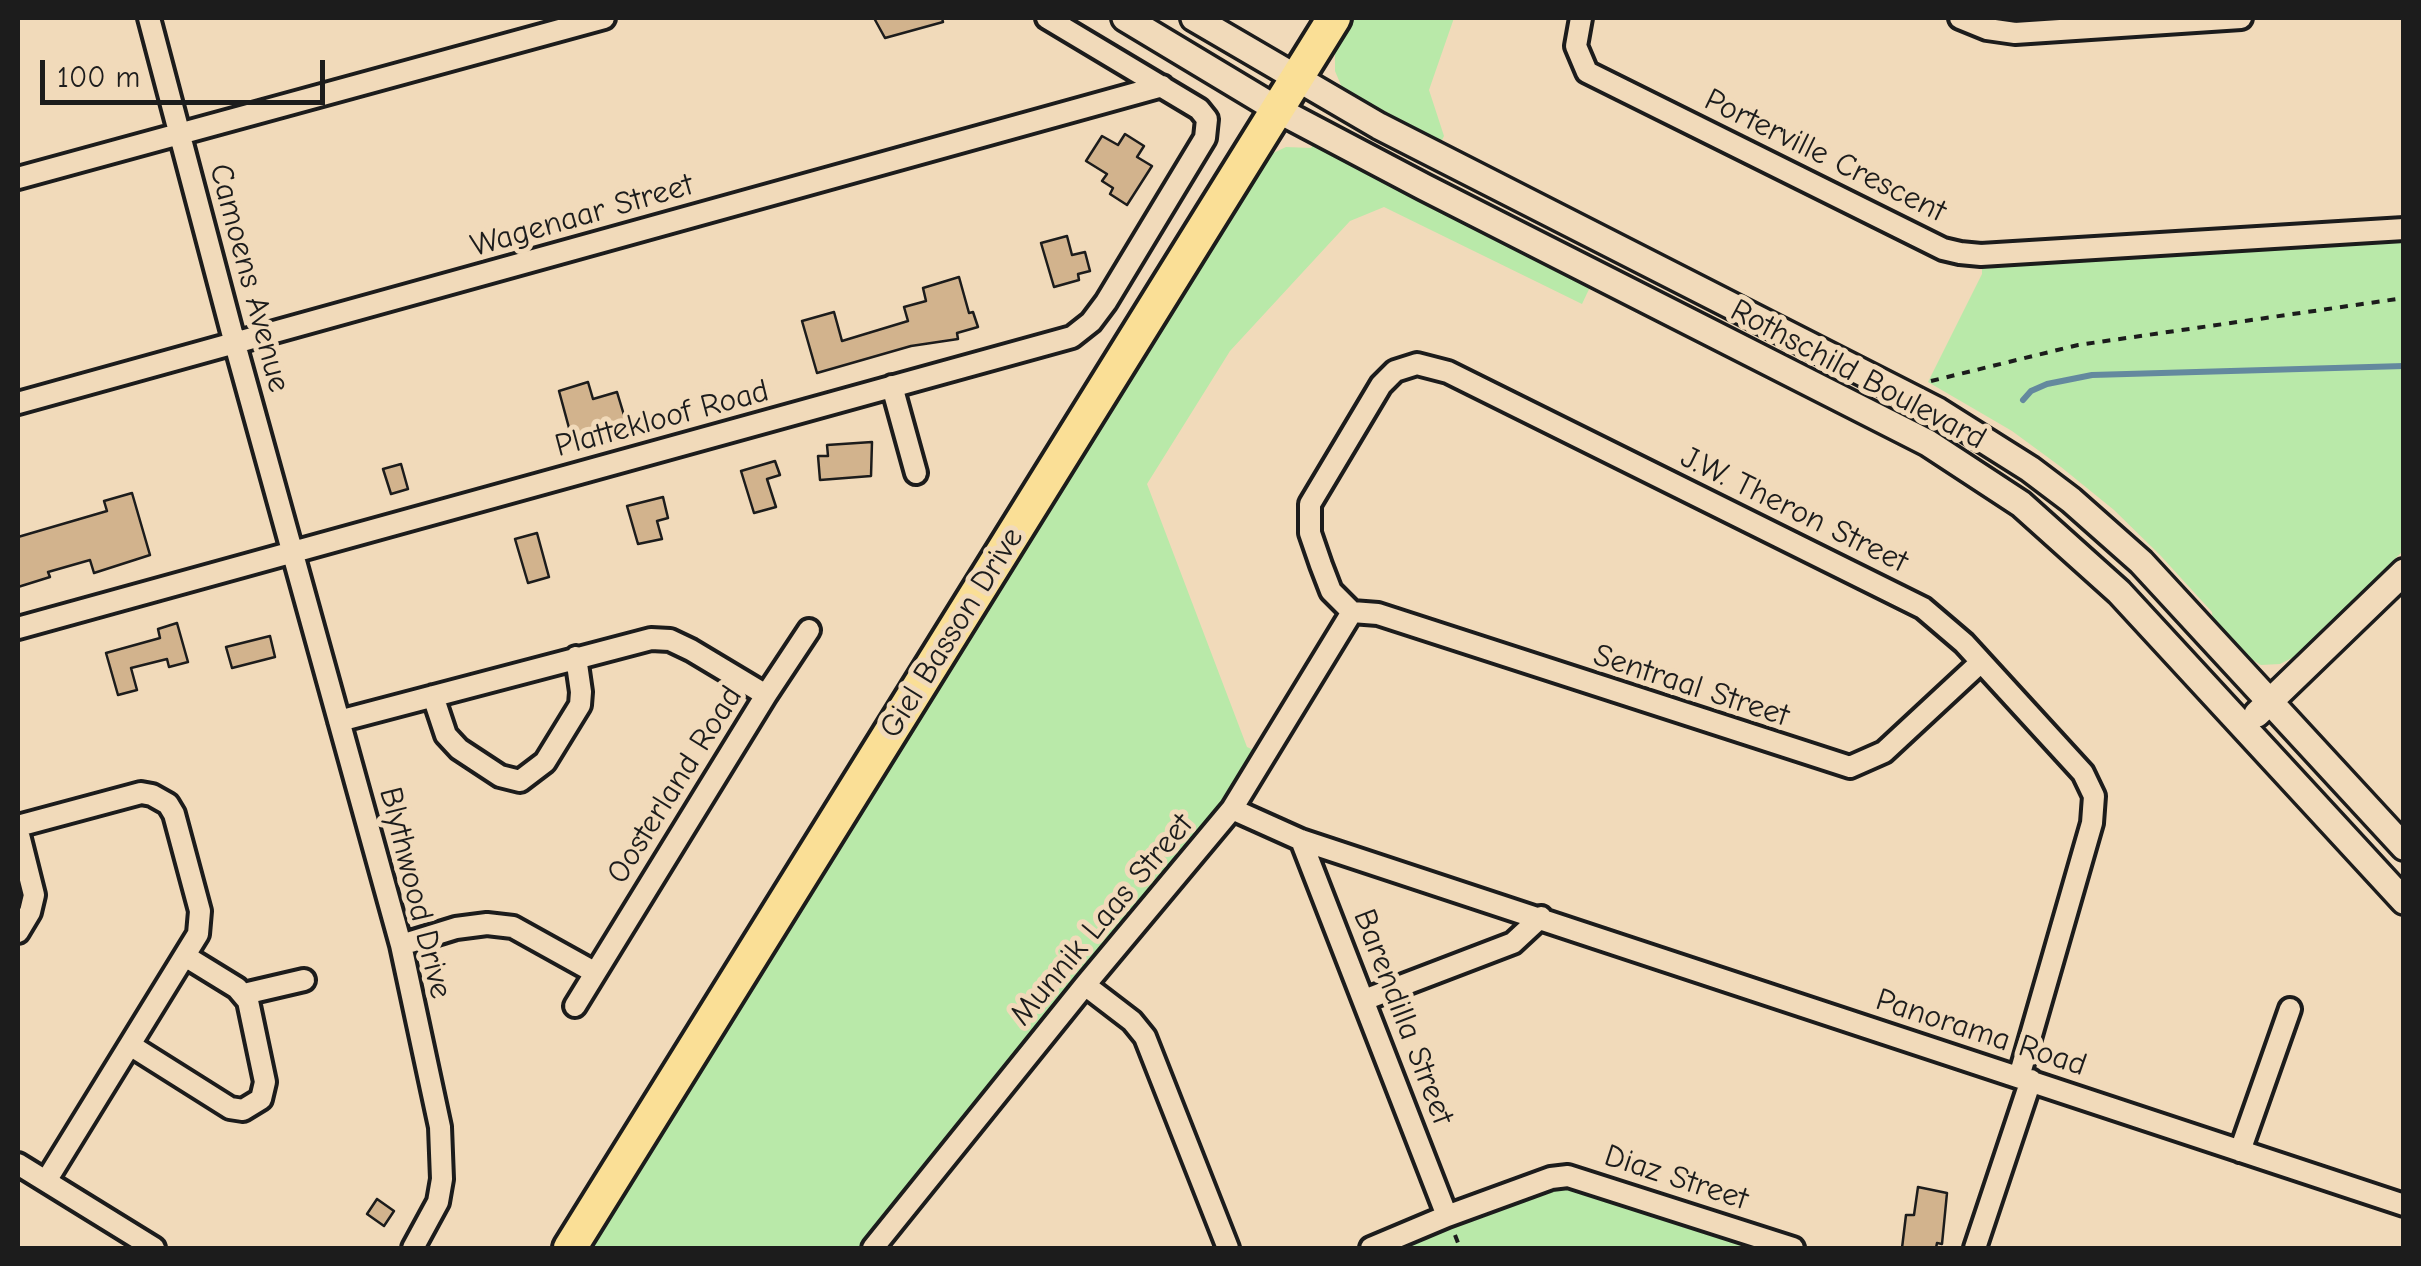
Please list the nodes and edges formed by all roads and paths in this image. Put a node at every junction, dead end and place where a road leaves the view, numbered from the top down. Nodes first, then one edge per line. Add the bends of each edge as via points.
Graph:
1 (150, 18) edge
2 (604, 18) edge
3 (1047, 18) edge
4 (1125, 18) edge
5 (1194, 18) edge
6 (1334, 18) edge
7 (1581, 18) edge
8 (1960, 18) edge
9 (2241, 18) edge
10 (1297, 79) junction
11 (1162, 86) junction
12 (1278, 110) junction
13 (181, 133) junction
14 (18, 178) edge
15 (2404, 229) edge
16 (2404, 298) edge
17 (235, 344) junction
18 (1889, 385) junction
19 (892, 386) junction
20 (18, 403) edge
21 (916, 474) dead end
22 (292, 552) junction
23 (2404, 572) edge
24 (1352, 612) junction
25 (18, 628) edge
26 (810, 630) dead end
27 (576, 657) junction
28 (1981, 662) junction
29 (766, 695) junction
30 (433, 696) junction
31 (2269, 703) junction
32 (339, 720) junction
33 (2242, 727) junction
34 (1232, 810) junction
35 (18, 828) edge
36 (1301, 840) junction
37 (2404, 847) edge
38 (2404, 901) edge
39 (1540, 917) junction
40 (18, 932) edge
41 (400, 945) junction
42 (185, 956) junction
43 (594, 972) junction
44 (304, 980) dead end
45 (1085, 985) junction
46 (244, 994) junction
47 (1364, 1000) junction
48 (575, 1006) dead end
49 (2290, 1009) dead end
50 (130, 1044) junction
51 (2025, 1078) junction
52 (2240, 1151) junction
53 (18, 1164) edge
54 (46, 1180) junction
55 (2404, 1205) edge
56 (1448, 1216) junction
57 (154, 1248) edge
58 (414, 1248) edge
59 (570, 1248) edge
60 (873, 1248) edge
61 (1228, 1248) edge
62 (1371, 1248) edge
63 (1793, 1248) edge
64 (1975, 1248) edge

1 - 13 street, Camoens Avenue
2 - 13 street
3 - 11 street
4 - 12 street, Rothschild Boulevard
5 - 10 street, Rothschild Boulevard
6 - 10 main road, Giel Basson Drive
7 - 15 street, Porterville Crescent via 1576,46 1587,72 1960,254
8 - 9 street via 2015,33
10 - 12 main road, Giel Basson Drive
10 - 18 street, Rothschild Boulevard
11 - 17 street, Wagenaar Street
11 - 19 street, Plattekloof Road via 1199,109 1207,119 1205,138 1084,330
12 - 33 street, Rothschild Boulevard via 1971,470 2082,556
12 - 59 main road, Giel Basson Drive
13 - 14 street
13 - 17 street, Camoens Avenue
16 - 18 path via 2078,344 1936,380
17 - 20 street, Wagenaar Street
17 - 22 street, Camoens Avenue
18 - 31 street, Rothschild Boulevard via 1986,440 2070,500 2141,562
19 - 21 street
19 - 22 street, Plattekloof Road
22 - 25 street, Plattekloof Road
22 - 32 street, Blythwood Drive
23 - 31 street
24 - 28 street, Sentraal Street via 1378,614 1850,767 1884,752
24 - 28 street, J.W. Theron Street via 1331,591 1310,533 1310,504 1381,384 1418,364 1448,372 1924,608
24 - 34 street, Munnik Laas Street
26 - 29 street, Oosterland Road
27 - 29 street via 636,640 670,640
27 - 30 street
27 - 30 street via 580,704 544,762 520,782 459,749 446,735
28 - 51 street, J.W. Theron Street via 2083,773 2094,796
29 - 43 street, Oosterland Road
30 - 32 street
31 - 33 street
31 - 37 street, Rothschild Boulevard
32 - 41 street, Blythwood Drive
33 - 38 street, Rothschild Boulevard
34 - 36 street, Panorama Road
34 - 45 street, Munnik Laas Street
35 - 40 street via 34,895
35 - 42 street via 141,793 168,804 200,911 198,934
36 - 39 street, Panorama Road
36 - 47 street, Barendilla Street
39 - 47 street via 1512,942
39 - 51 street, Panorama Road
41 - 43 street via 487,924 513,928
41 - 58 street, Blythwood Drive via 440,1127 438,1202
42 - 46 street
42 - 50 street
43 - 48 street, Oosterland Road
44 - 46 street
45 - 60 street, Munnik Laas Street
45 - 61 street via 1145,1037
46 - 50 street via 265,1082 254,1106 230,1108
47 - 56 street, Barendilla Street
49 - 52 street
50 - 54 street
51 - 52 street, Panorama Road
51 - 64 street
52 - 55 street, Panorama Road
53 - 54 street
54 - 57 street
56 - 62 street, Diaz Street
56 - 63 street, Diaz Street via 1568,1176

